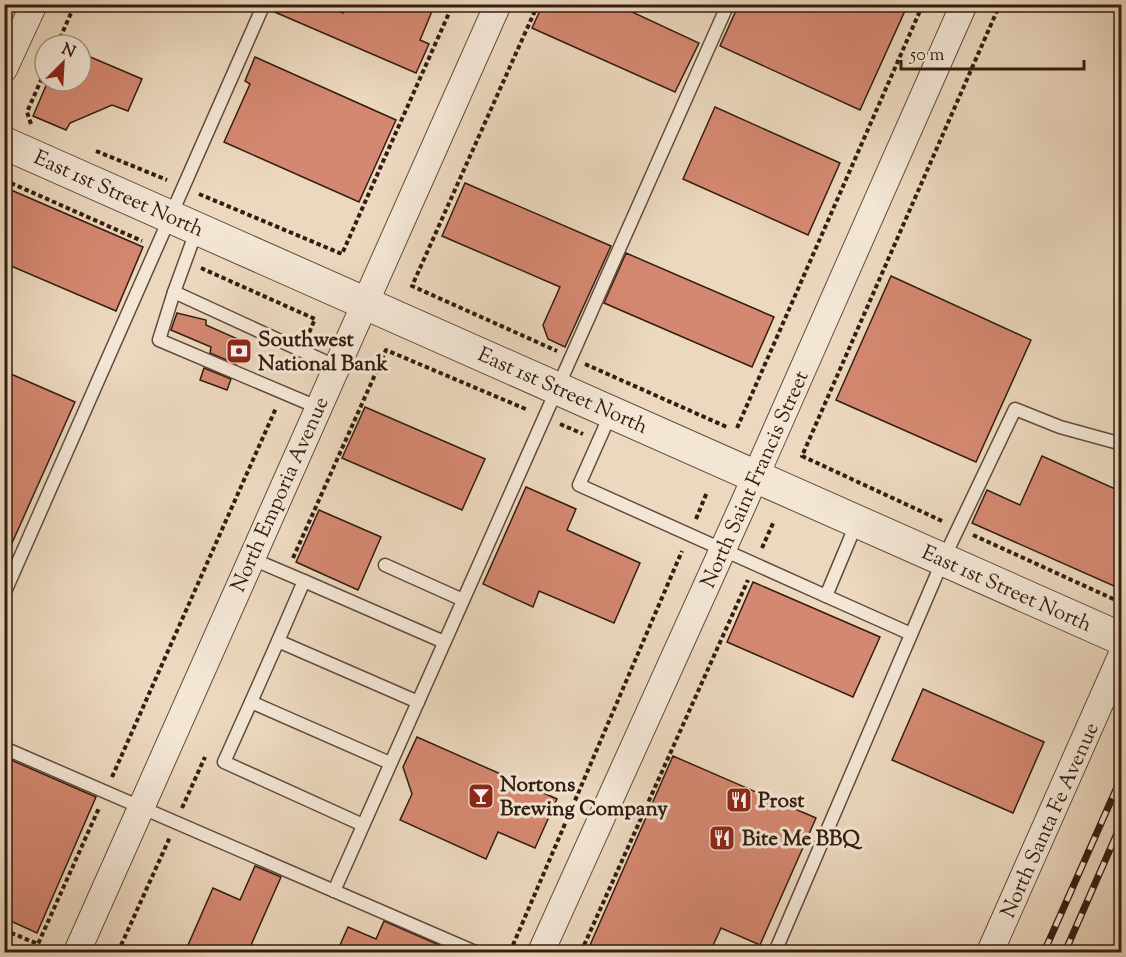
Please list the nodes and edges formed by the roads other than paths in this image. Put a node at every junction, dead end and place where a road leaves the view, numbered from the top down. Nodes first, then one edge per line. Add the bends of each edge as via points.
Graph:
1 (34, 4) edge
2 (264, 4) edge
3 (498, 4) edge
4 (728, 4) edge
5 (964, 4) edge
6 (4, 69) edge
7 (4, 143) edge
8 (184, 222) junction
9 (174, 292) junction
10 (364, 301) junction
11 (336, 366) junction
12 (557, 388) junction
13 (318, 407) junction
14 (612, 412) junction
15 (1122, 444) edge
16 (756, 476) junction
17 (857, 521) junction
18 (723, 550) junction
19 (250, 558) junction
20 (943, 560) junction
21 (385, 565) dead end
22 (304, 581) junction
23 (4, 594) edge
24 (826, 596) junction
25 (463, 600) junction
26 (912, 634) junction
27 (1122, 639) edge
28 (278, 641) junction
29 (444, 642) junction
30 (1122, 654) edge
31 (251, 702) junction
32 (418, 702) junction
33 (4, 748) edge
34 (390, 763) junction
35 (141, 807) junction
36 (363, 825) junction
37 (334, 891) junction
38 (77, 952) edge
39 (475, 952) edge
40 (541, 952) edge
41 (775, 952) edge
42 (990, 952) edge

1 - 6 street
2 - 8 lane
3 - 10 street, North Emporia Avenue
4 - 12 lane
5 - 16 street, North Saint Francis Street
7 - 8 street, East 1st Street North
8 - 9 lane
8 - 10 street, East 1st Street North
8 - 23 lane
9 - 11 lane
9 - 13 lane via 159,340
10 - 11 street, North Emporia Avenue
10 - 12 street, East 1st Street North
11 - 13 street, North Emporia Avenue
12 - 14 street, East 1st Street North
12 - 25 lane
13 - 19 street, North Emporia Avenue
14 - 16 street, East 1st Street North
14 - 18 lane via 579,485
15 - 20 lane via 1015,410
16 - 17 street, East 1st Street North
16 - 18 street, North Saint Francis Street
17 - 20 street, East 1st Street North
17 - 24 lane
18 - 24 lane
18 - 40 street, North Saint Francis Street
19 - 22 lane
19 - 35 street, North Emporia Avenue
20 - 26 lane
20 - 27 street, East 1st Street North
21 - 25 lane
22 - 28 lane
22 - 29 lane
24 - 26 lane
25 - 29 lane
26 - 41 lane
28 - 31 lane
28 - 32 lane
29 - 32 lane
30 - 42 street, North Santa Fe Avenue
31 - 34 lane
31 - 36 lane via 224,762
32 - 34 lane
33 - 35 lane
34 - 36 lane
35 - 37 lane
35 - 38 street, North Emporia Avenue
36 - 37 lane
37 - 39 lane

